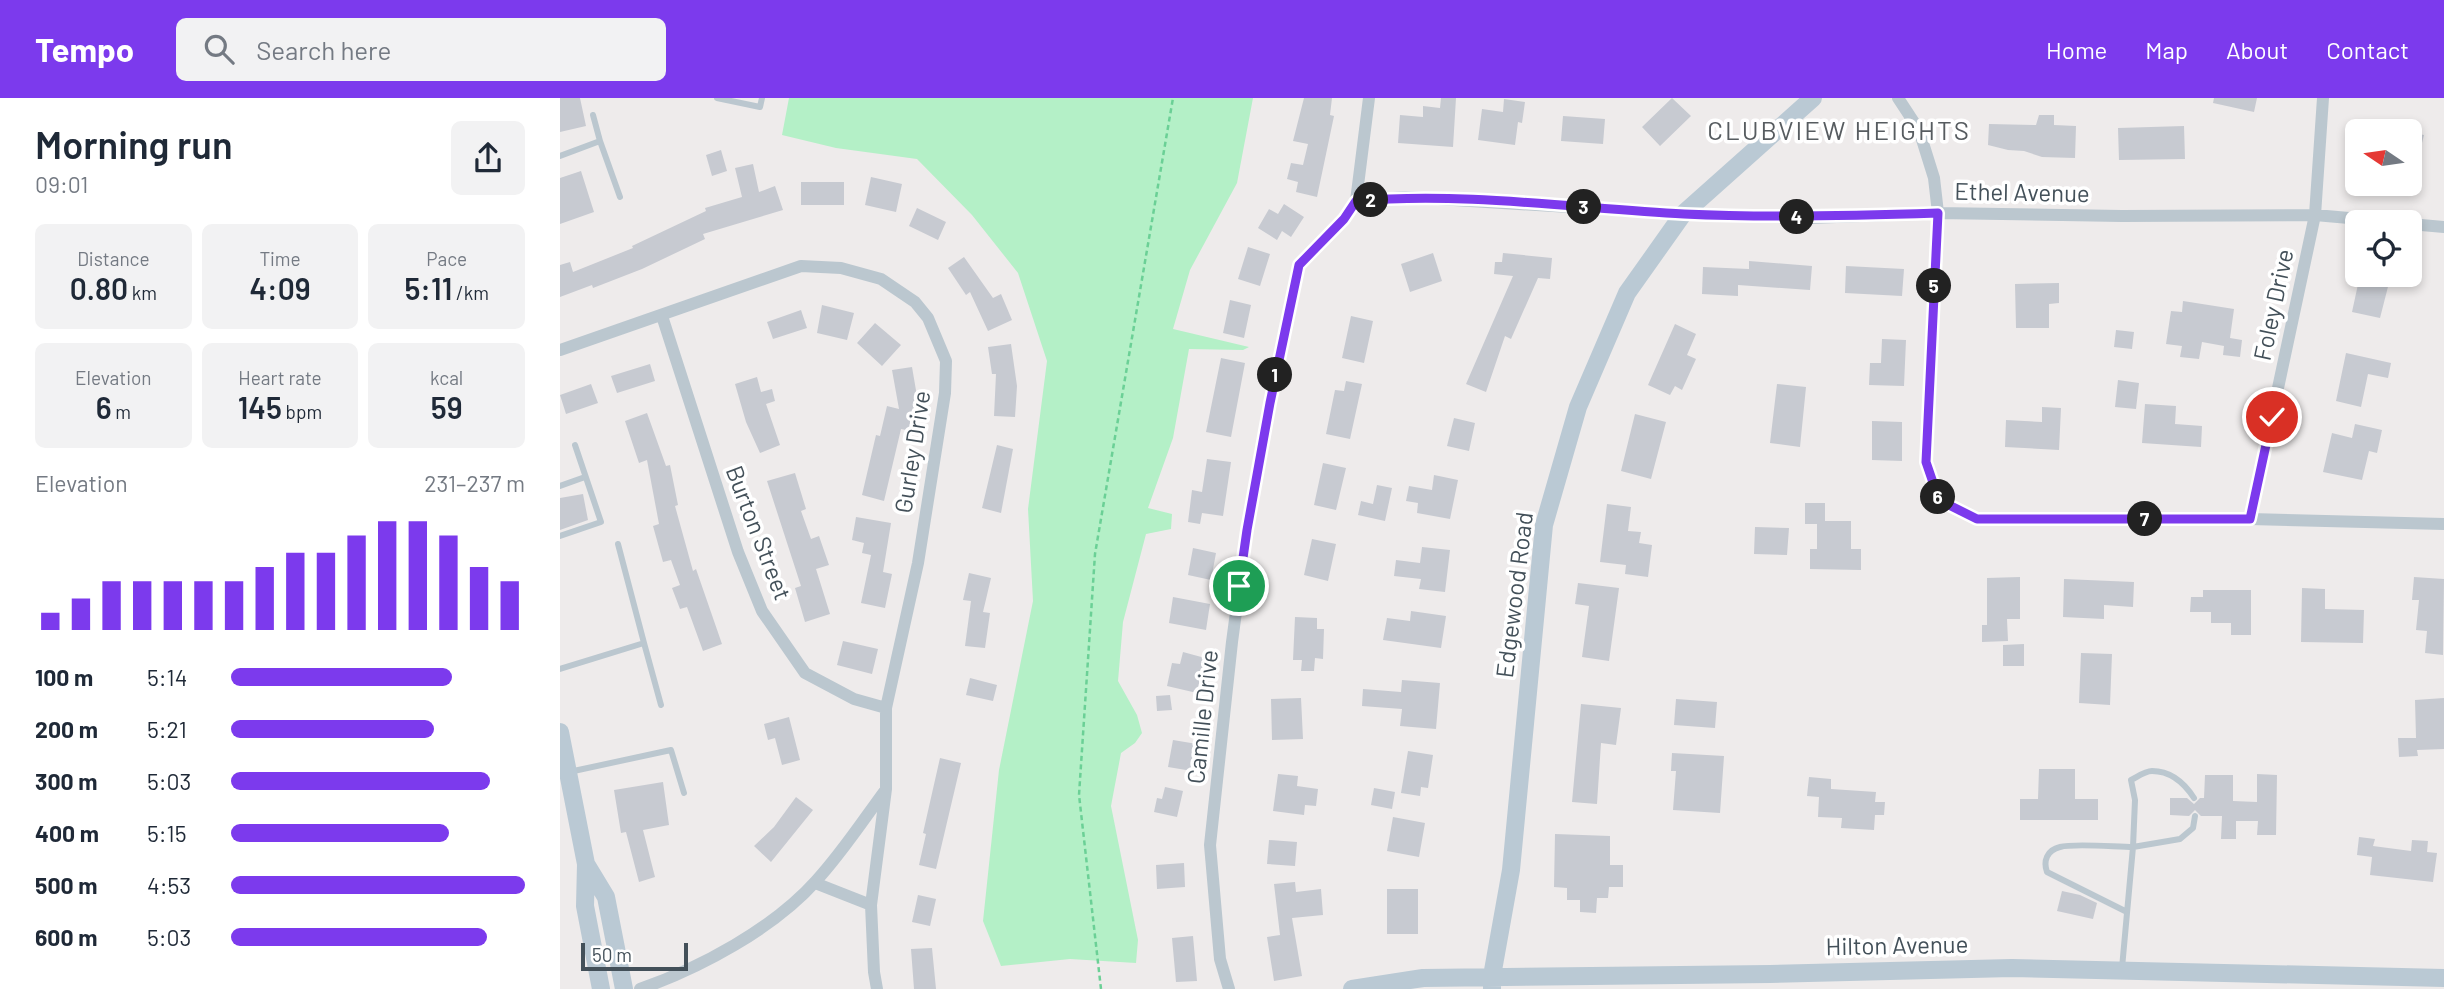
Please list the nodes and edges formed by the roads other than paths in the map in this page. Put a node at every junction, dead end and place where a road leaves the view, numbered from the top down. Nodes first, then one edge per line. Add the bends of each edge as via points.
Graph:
1 (717, 98) edge
2 (762, 98) edge
3 (1369, 98) edge
4 (1813, 98) edge
5 (1898, 98) edge
6 (2323, 98) edge
7 (593, 115) dead end
8 (600, 141) junction
9 (560, 156) edge
10 (620, 197) dead end
11 (1356, 201) junction
12 (1938, 213) junction
13 (1683, 214) junction
14 (2315, 215) junction
15 (2345, 218) edge
16 (2422, 225) edge
17 (2444, 227) edge
18 (662, 316) junction
19 (560, 350) edge
20 (575, 444) dead end
21 (585, 477) junction
22 (560, 486) edge
23 (2250, 519) junction
24 (2444, 524) edge
25 (560, 536) edge
26 (618, 544) dead end
27 (644, 643) junction
28 (560, 669) edge
29 (661, 705) dead end
30 (886, 708) junction
31 (560, 733) edge
32 (568, 772) junction
33 (886, 789) junction
34 (684, 793) dead end
35 (2194, 798) dead end
36 (2195, 816) dead end
37 (2133, 847) junction
38 (586, 864) junction
39 (815, 883) junction
40 (871, 905) junction
41 (2127, 912) junction
42 (2122, 970) junction
43 (2444, 978) edge
44 (1492, 982) edge
45 (601, 989) edge
46 (624, 989) edge
47 (640, 989) edge
48 (877, 989) edge
49 (1229, 989) edge
50 (1352, 989) edge

1 - 2 lane via 760,107
3 - 11 street
4 - 13 street, Edgewood Road
5 - 12 street via 1919,130 1934,178
6 - 14 street, Foley Drive
7 - 8 lane
8 - 9 lane
8 - 10 lane
11 - 13 street, Ethel Avenue via 1406,197
11 - 49 street, Camille Drive via 1299,265 1247,530 1210,845 1220,959
12 - 13 street, Ethel Avenue via 1811,218
12 - 14 street, Ethel Avenue
12 - 23 street via 1926,462 1939,500 1977,519
13 - 44 street, Edgewood Road via 1627,293 1578,407 1544,525 1511,870
14 - 15 street, Ethel Avenue
14 - 23 street, Foley Drive
16 - 17 street
18 - 19 street, Gurley Drive
18 - 30 street, Burton Street via 738,552 762,611 805,673 853,699
18 - 30 street, Gurley Drive via 801,266 841,268 881,279 915,302 928,318 946,361 945,393 918,563
20 - 21 lane
21 - 22 lane
21 - 25 lane via 601,522
23 - 24 street
26 - 27 lane
27 - 28 lane
27 - 29 lane
30 - 33 street, Gurley Drive
31 - 32 street
32 - 34 lane via 671,750
32 - 38 street
33 - 39 street
33 - 40 street, Gurley Drive
35 - 37 lane via 2184,783 2168,775 2150,771 2131,780
36 - 37 lane via 2193,828 2179,839
37 - 41 lane
37 - 41 lane via 2059,847 2047,854 2044,864 2047,872
38 - 45 street via 585,905
38 - 46 street via 606,897
39 - 40 street
39 - 47 street via 755,931 698,967
40 - 48 street, Gurley Drive
41 - 42 lane
42 - 43 street, Hilton Avenue
42 - 44 street, Hilton Avenue via 2012,968
44 - 50 street, Hilton Avenue via 1423,978

